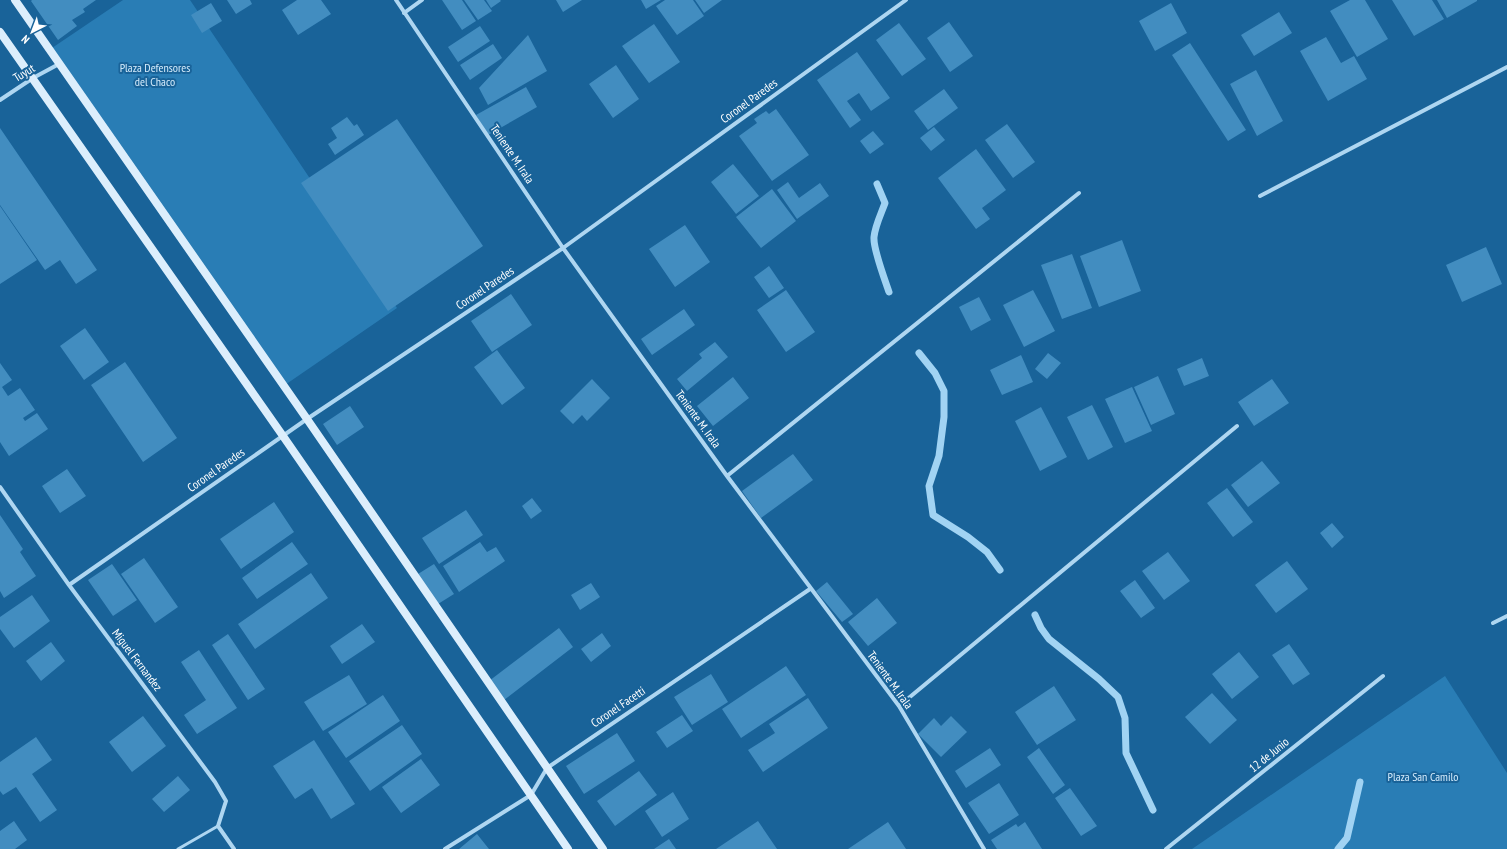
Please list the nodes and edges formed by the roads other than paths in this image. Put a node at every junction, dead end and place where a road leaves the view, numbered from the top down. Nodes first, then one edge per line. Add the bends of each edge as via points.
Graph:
1 (15, 0) edge
2 (396, 0) edge
3 (422, 0) edge
4 (906, 0) edge
5 (404, 13) junction
6 (0, 32) edge
7 (59, 64) junction
8 (1507, 67) edge
9 (33, 78) junction
10 (0, 100) edge
11 (1079, 193) dead end
12 (1260, 196) dead end
13 (563, 248) junction
14 (307, 419) junction
15 (1237, 426) dead end
16 (283, 436) junction
17 (727, 476) junction
18 (0, 487) edge
19 (69, 585) junction
20 (810, 589) junction
21 (1507, 616) edge
22 (1494, 623) dead end
23 (1383, 676) dead end
24 (899, 706) junction
25 (547, 768) junction
26 (531, 795) junction
27 (218, 826) junction
28 (178, 849) edge
29 (234, 849) edge
30 (445, 849) edge
31 (568, 849) edge
32 (603, 849) edge
33 (984, 849) edge
34 (1166, 849) edge

1 - 7 street
2 - 5 street, Teniente M. Irala
3 - 5 street
4 - 13 street, Coronel Paredes
5 - 13 street, Teniente M. Irala
6 - 9 street
7 - 9 street, Tuyut
7 - 14 street
8 - 12 street
9 - 10 street, Tuyut
9 - 16 street
11 - 17 street
13 - 14 street, Coronel Paredes
13 - 17 street, Teniente M. Irala
14 - 16 street, Coronel Paredes
14 - 25 street
15 - 24 street
16 - 19 street, Coronel Paredes
16 - 26 street
17 - 20 street, Teniente M. Irala
18 - 19 street, Miguel Fernandez
19 - 27 street, Miguel Fernandez via 215,782 226,801
20 - 24 street, Teniente M. Irala
20 - 25 street, Coronel Facetti
21 - 22 street
23 - 34 street, 12 de Junio
24 - 33 street, Teniente M. Irala
25 - 26 street, Coronel Facetti
25 - 32 street
26 - 30 street, Coronel Facetti
26 - 31 street
27 - 28 lane
27 - 29 street

